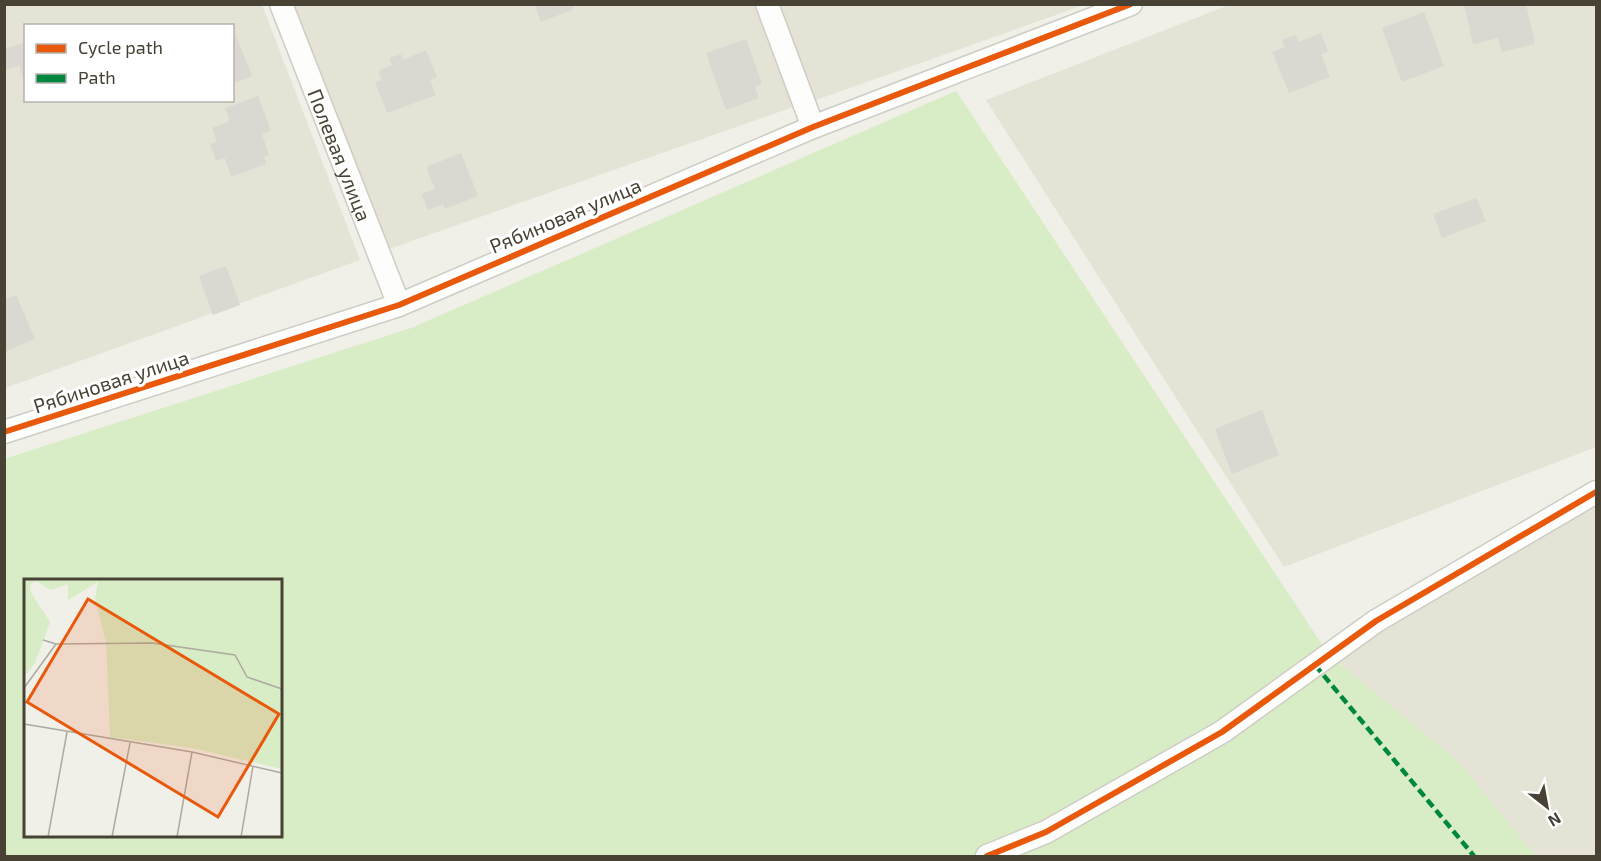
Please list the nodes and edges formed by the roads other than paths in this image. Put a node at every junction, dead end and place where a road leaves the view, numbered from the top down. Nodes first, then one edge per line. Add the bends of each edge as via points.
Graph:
1 (281, 4) edge
2 (767, 4) edge
3 (1131, 4) edge
4 (813, 127) junction
5 (399, 305) junction
6 (4, 432) edge
7 (1596, 492) edge
8 (987, 856) edge

1 - 5 street, Полевая улица
2 - 4 street
3 - 4 street, Рябиновая улица
4 - 5 street, Рябиновая улица
5 - 6 street, Рябиновая улица
7 - 8 street via 1376,621 1222,732 1046,832

